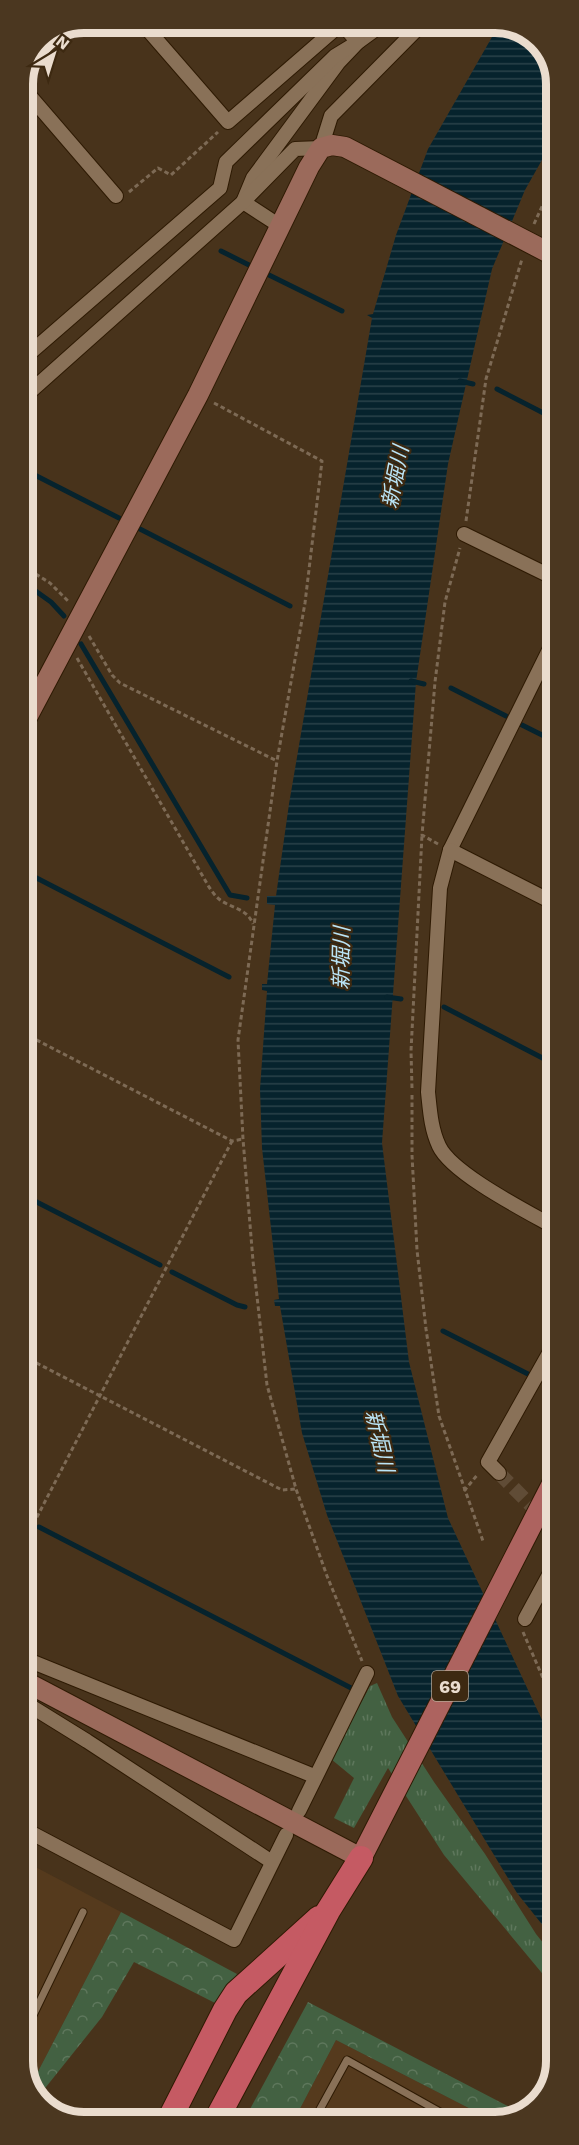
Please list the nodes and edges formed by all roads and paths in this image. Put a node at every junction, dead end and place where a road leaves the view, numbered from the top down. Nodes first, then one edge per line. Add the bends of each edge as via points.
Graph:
1 (151, 33) edge
2 (330, 33) edge
3 (350, 33) edge
4 (370, 33) edge
5 (413, 33) edge
6 (358, 42) junction
7 (33, 101) edge
8 (228, 122) junction
9 (321, 148) junction
10 (116, 196) joint
11 (546, 198) edge
12 (243, 202) junction
13 (280, 226) junction
14 (527, 241) junction
15 (546, 251) edge
16 (33, 350) edge
17 (33, 389) edge
18 (198, 394) junction
19 (464, 534) junction
20 (33, 573) edge
21 (546, 574) edge
22 (78, 618) junction
23 (66, 640) junction
24 (546, 656) edge
25 (33, 705) edge
26 (277, 761) junction
27 (422, 835) junction
28 (450, 850) junction
29 (546, 899) edge
30 (254, 926) junction
31 (33, 1038) edge
32 (243, 1138) junction
33 (232, 1141) junction
34 (546, 1222) edge
35 (546, 1359) edge
36 (33, 1361) edge
37 (101, 1397) junction
38 (488, 1462) junction
39 (499, 1473) tunnel mouth
40 (296, 1489) junction
41 (464, 1491) junction
42 (546, 1497) edge
43 (33, 1525) edge
44 (483, 1541) dead end
45 (546, 1580) edge
46 (525, 1619) joint
47 (33, 1662) edge
48 (367, 1673) joint
49 (546, 1685) edge
50 (33, 1686) edge
51 (33, 1708) edge
52 (314, 1776) junction
53 (298, 1810) dead end
54 (33, 1834) edge
55 (286, 1835) dead end
56 (361, 1858) junction
57 (273, 1862) junction
58 (328, 1911) junction
59 (83, 1912) dead end
60 (33, 2015) edge
61 (173, 2112) edge
62 (189, 2112) edge
63 (203, 2112) edge
64 (220, 2112) edge
65 (237, 2112) edge
66 (319, 2112) edge
67 (440, 2112) edge

1 - 8 street
2 - 8 street
3 - 6 street
4 - 6 street
5 - 9 street via 331,116
6 - 12 street via 338,63 254,178
6 - 16 street via 335,56 226,162 220,188
7 - 10 street
8 - 10 path via 171,175 158,168 119,200
9 - 12 street via 295,149
9 - 13 street
9 - 14 street via 345,147
11 - 14 path
12 - 13 street
12 - 17 street
13 - 18 street
14 - 15 street
14 - 19 path via 486,379
18 - 22 street
18 - 26 path via 322,461 304,603
19 - 21 street
19 - 27 path via 445,602
20 - 22 path via 62,594
22 - 23 street
22 - 26 path via 120,683
23 - 25 street
23 - 30 path via 209,887 219,899 244,912
24 - 28 street
26 - 30 path
27 - 28 path
27 - 41 path via 411,1051 417,1250 439,1416
28 - 29 street
28 - 34 street via 440,888 428,1092 430,1119 440,1148 461,1171
30 - 32 path via 238,1040
31 - 33 path
32 - 33 path
32 - 40 path via 267,1385
33 - 37 path
35 - 38 street
36 - 37 path
37 - 40 path via 282,1490
37 - 43 path
38 - 39 street
38 - 41 path
40 - 48 path
41 - 44 path
42 - 56 main road, 69
45 - 46 street
46 - 49 path via 522,1631
47 - 52 street
48 - 52 street
50 - 56 street
51 - 57 street
52 - 53 street
54 - 57 street via 234,1940
55 - 57 street
56 - 58 highway, 69
58 - 61 highway via 236,1993
58 - 62 highway via 237,2017
58 - 63 highway via 273,1984
58 - 64 highway
58 - 65 highway via 311,1973
59 - 60 lane
66 - 67 lane via 347,2060

